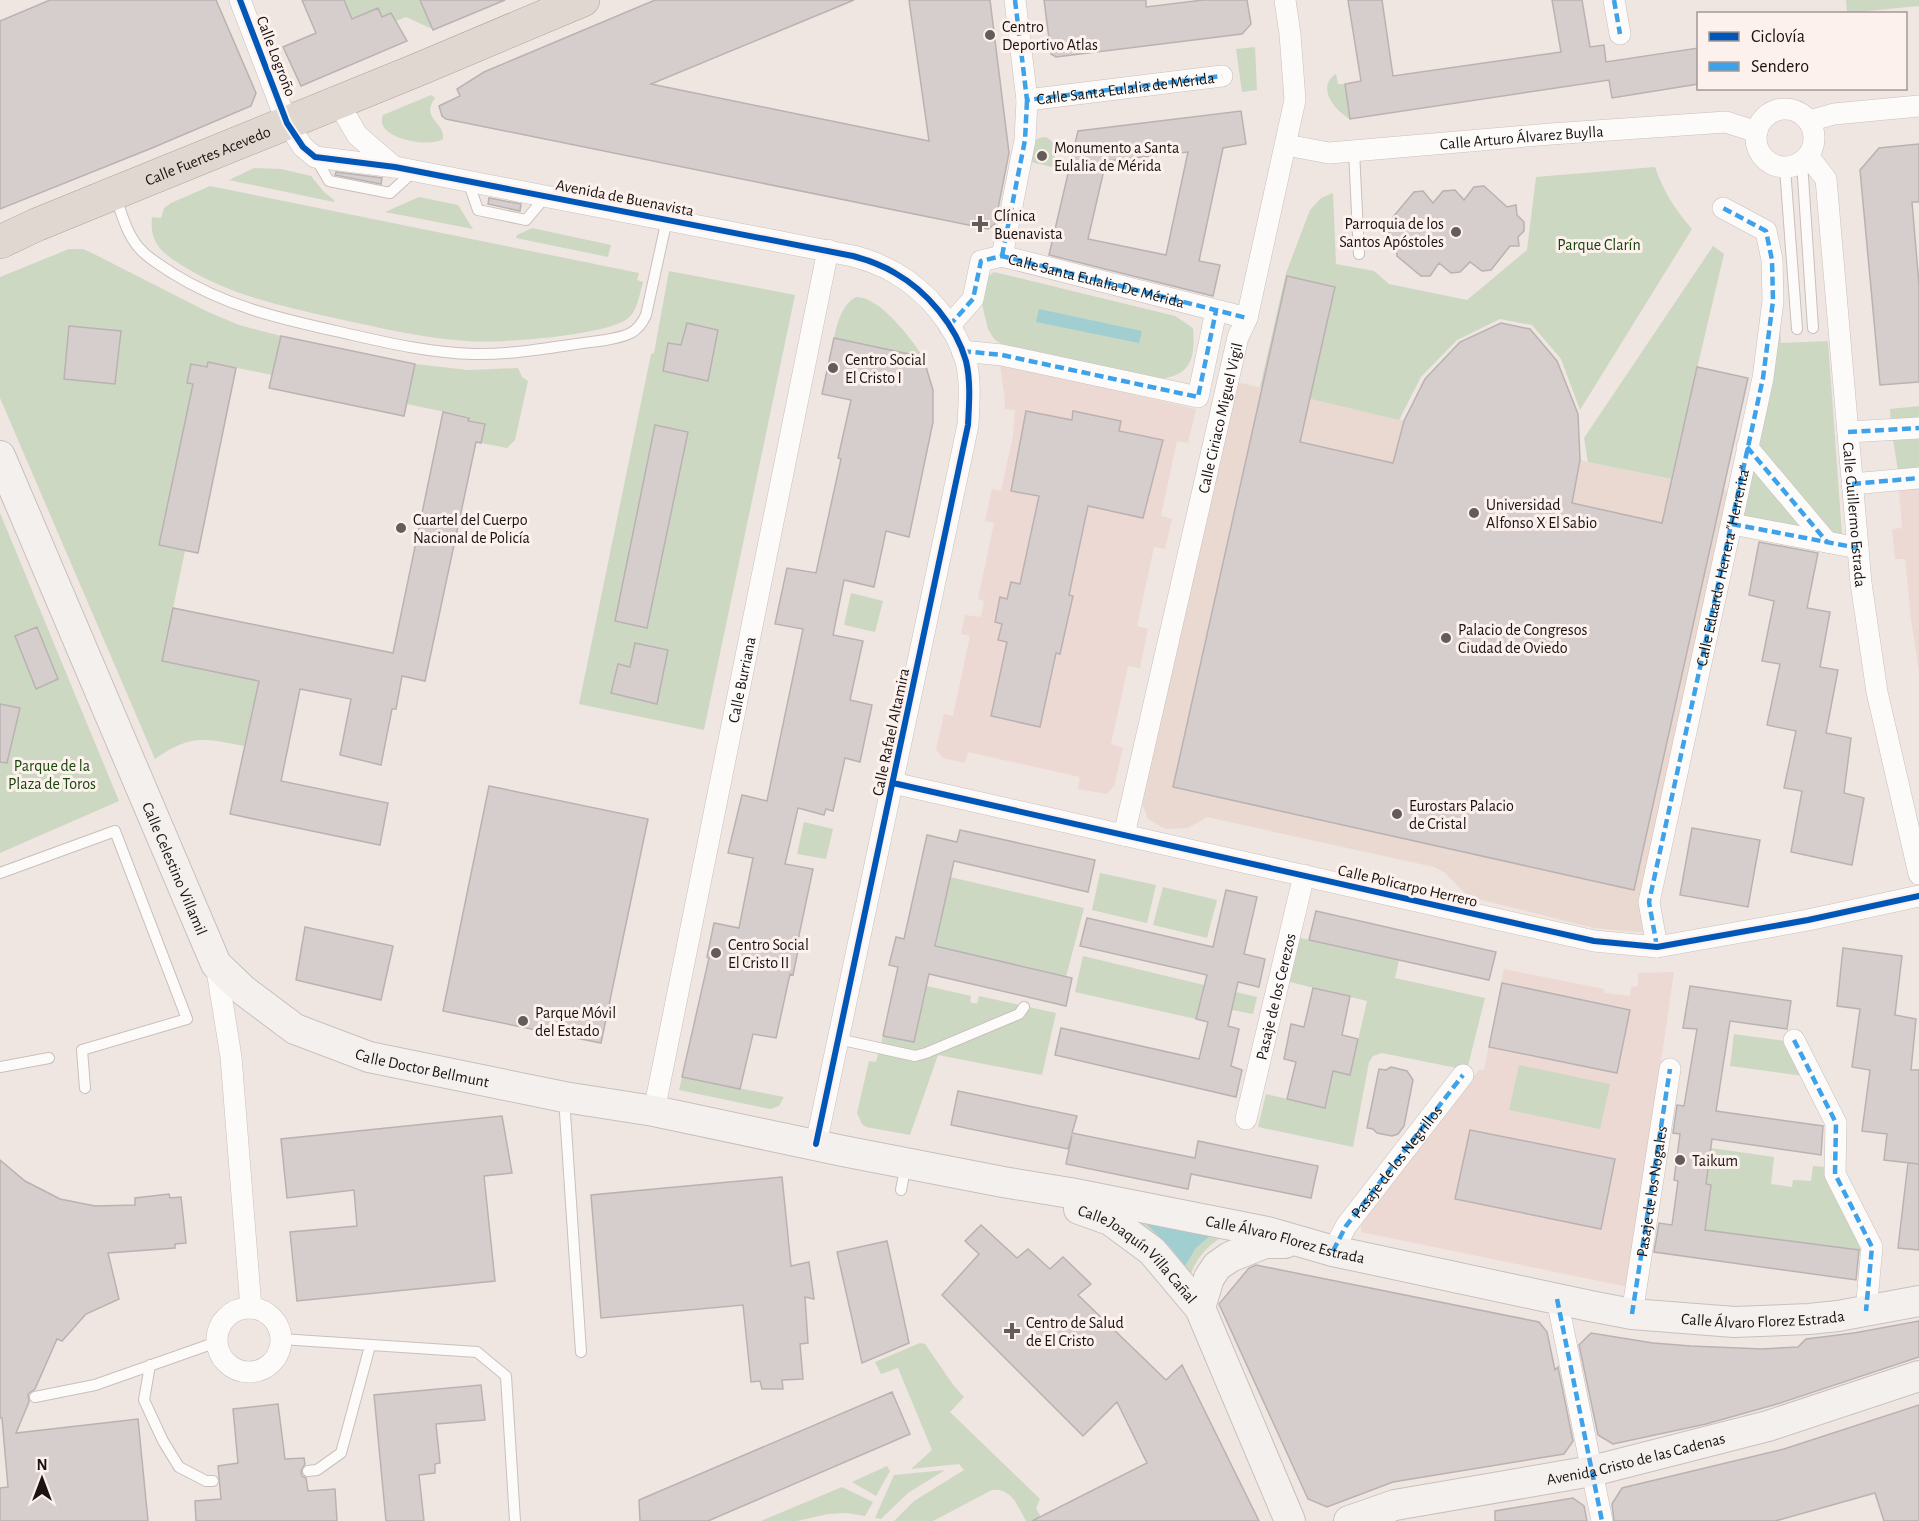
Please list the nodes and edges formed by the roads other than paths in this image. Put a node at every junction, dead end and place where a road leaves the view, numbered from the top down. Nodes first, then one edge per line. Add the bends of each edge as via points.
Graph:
1 (240, 0) edge
2 (583, 0) edge
3 (1015, 0) edge
4 (1285, 0) edge
5 (1614, 0) edge
6 (1620, 34) dead end
7 (1222, 76) dead end
8 (1027, 100) junction
9 (338, 102) junction
10 (1919, 106) edge
11 (1809, 121) junction
12 (287, 123) junction
13 (1757, 132) junction
14 (1286, 145) junction
15 (1354, 151) junction
16 (1798, 162) junction
17 (404, 169) junction
18 (115, 195) junction
19 (1723, 208) dead end
20 (667, 219) junction
21 (0, 222) edge
22 (36, 225) junction
23 (0, 242) edge
24 (828, 250) junction
25 (1359, 254) dead end
26 (1002, 256) junction
27 (1216, 311) junction
28 (1247, 318) junction
29 (949, 326) junction
30 (1813, 328) dead end
31 (1797, 329) dead end
32 (962, 351) junction
33 (1919, 428) edge
34 (1848, 432) junction
35 (1747, 447) junction
36 (0, 456) edge
37 (1919, 478) edge
38 (1852, 484) junction
39 (1732, 524) junction
40 (1827, 542) junction
41 (1858, 548) junction
42 (893, 783) junction
43 (1124, 835) junction
44 (0, 873) edge
45 (1919, 874) edge
46 (1304, 875) junction
47 (1919, 896) edge
48 (1657, 947) junction
49 (216, 964) junction
50 (1024, 1007) dead end
51 (838, 1040) junction
52 (1794, 1040) dead end
53 (49, 1059) dead end
54 (0, 1067) edge
55 (1670, 1069) dead end
56 (1463, 1075) dead end
57 (85, 1088) dead end
58 (564, 1097) junction
59 (654, 1111) junction
60 (1246, 1119) dead end
61 (816, 1144) junction
62 (1003, 1182) junction
63 (1303, 1244) junction
64 (1333, 1251) junction
65 (1557, 1299) junction
66 (1919, 1300) edge
67 (251, 1308) junction
68 (1200, 1308) junction
69 (1866, 1311) junction
70 (1632, 1314) junction
71 (281, 1339) junction
72 (217, 1342) junction
73 (370, 1346) junction
74 (581, 1352) dead end
75 (150, 1365) junction
76 (1919, 1376) edge
77 (35, 1397) dead end
78 (308, 1471) dead end
79 (1592, 1471) junction
80 (213, 1481) dead end
81 (515, 1521) edge
82 (1290, 1521) edge
83 (1349, 1521) edge
84 (1602, 1521) edge

1 - 12 street, Calle Logroño
2 - 9 highway, Calle Fuertes Acevedo
3 - 8 street, Calle Santa Eulalia de Mérida
4 - 14 street, Calle Ciriaco Miguel Vigil via 1295,100
5 - 6 street
7 - 8 street, Calle Santa Eulalia de Mérida
8 - 26 street, Calle Santa Eulalia de Mérida via 1025,140
9 - 12 highway, Calle Fuertes Acevedo
9 - 17 street, Avenida de Buenavista via 357,135
10 - 11 street via 1834,114
11 - 13 street via 1794,111 1775,111 1760,123
11 - 16 street via 1813,148
12 - 17 street, Avenida de Buenavista via 315,157
12 - 18 highway, Calle Fuertes Acevedo
13 - 15 street, Calle Arturo Álvarez Buylla via 1726,122
13 - 16 street via 1756,140 1768,162 1776,166
14 - 15 street, Calle Arturo Álvarez Buylla via 1329,153
14 - 28 street, Calle Ciriaco Miguel Vigil
15 - 25 lane
16 - 30 lane
16 - 31 lane
16 - 34 street, Calle Guillermo Estrada via 1826,179
17 - 20 street, Avenida de Buenavista
18 - 20 lane via 134,243 212,296 289,321 400,345 474,354 606,340 636,331 646,315
18 - 22 highway, Calle Fuertes Acevedo
19 - 35 street, Calle Eduardo Herrera "Herrerita" via 1766,231 1772,260 1773,301
20 - 24 street, Avenida de Buenavista
21 - 22 main road
22 - 23 highway, Calle Fuertes Acevedo
24 - 29 street, Avenida de Buenavista via 877,263 897,274 929,300
24 - 59 street, Calle Burriana
26 - 27 street, Calle Santa Eulalia De Mérida
26 - 29 street, Calle Santa Eulalia De Mérida via 981,261 973,298
27 - 28 street, Calle Santa Eulalia De Mérida
27 - 32 street via 1198,397 1002,355
28 - 43 street, Calle Ciriaco Miguel Vigil via 1238,337
29 - 32 street, Calle Rafael Altamira
32 - 42 street, Calle Rafael Altamira via 970,395 968,425
33 - 34 street
34 - 38 street, Calle Guillermo Estrada
35 - 39 street, Calle Eduardo Herrera "Herrerita"
35 - 40 street
36 - 49 main road, Calle Celestino Villamil
37 - 38 street
38 - 41 street, Calle Guillermo Estrada
39 - 40 street
39 - 48 street, Calle Eduardo Herrera "Herrerita" via 1649,903
40 - 41 street
41 - 45 street, Calle Guillermo Estrada via 1877,692
42 - 43 street, Calle Policarpo Herrero
42 - 51 street, Calle Rafael Altamira
43 - 46 street, Calle Policarpo Herrero
44 - 57 lane via 115,831 187,1019 82,1050
46 - 48 street, Calle Policarpo Herrero via 1594,941
46 - 60 street, Pasaje de los Cerezos
47 - 48 street, Calle Policarpo Herrero
49 - 58 main road, Calle Doctor Bellmunt via 295,1029 369,1057
49 - 67 street, Calle Celestino Villamil via 231,1057
50 - 51 lane via 1019,1014 915,1056
51 - 61 street, Calle Rafael Altamira
52 - 69 street via 1836,1123 1835,1174 1872,1247
53 - 54 lane
55 - 70 street, Pasaje de los Nogales
56 - 64 street, Pasaje de los Negrillos via 1346,1226
58 - 59 main road, Calle Doctor Bellmunt
58 - 74 lane
59 - 61 main road, Calle Álvaro Florez Estrada
61 - 62 main road, Calle Álvaro Florez Estrada via 904,1176
62 - 63 main road, Calle Álvaro Florez Estrada via 1266,1232
62 - 68 main road, Calle Joaquín Villa Cañal via 1110,1220 1152,1251
63 - 64 main road, Calle Álvaro Florez Estrada
63 - 68 main road, Calle Joaquín Villa Cañal via 1265,1243 1230,1257 1209,1278
64 - 65 main road, Calle Álvaro Florez Estrada
65 - 70 main road, Calle Álvaro Florez Estrada
65 - 79 street
66 - 69 main road, Calle Álvaro Florez Estrada
67 - 71 street via 275,1321
67 - 72 street via 230,1314 222,1322
68 - 82 main road, Calle Joaquín Villa Cañal
69 - 70 main road, Calle Álvaro Florez Estrada via 1809,1319 1734,1322
71 - 72 street via 279,1350 266,1367 245,1372 226,1362
71 - 73 lane
72 - 75 lane
73 - 78 lane via 341,1453 317,1470
73 - 81 lane via 477,1352 506,1376
75 - 77 lane via 94,1384
75 - 80 lane via 144,1400 163,1441 179,1467
76 - 79 main road, Avenida Cristo de las Cadenas via 1768,1426
79 - 83 main road, Avenida Cristo de las Cadenas via 1395,1505
79 - 84 street

